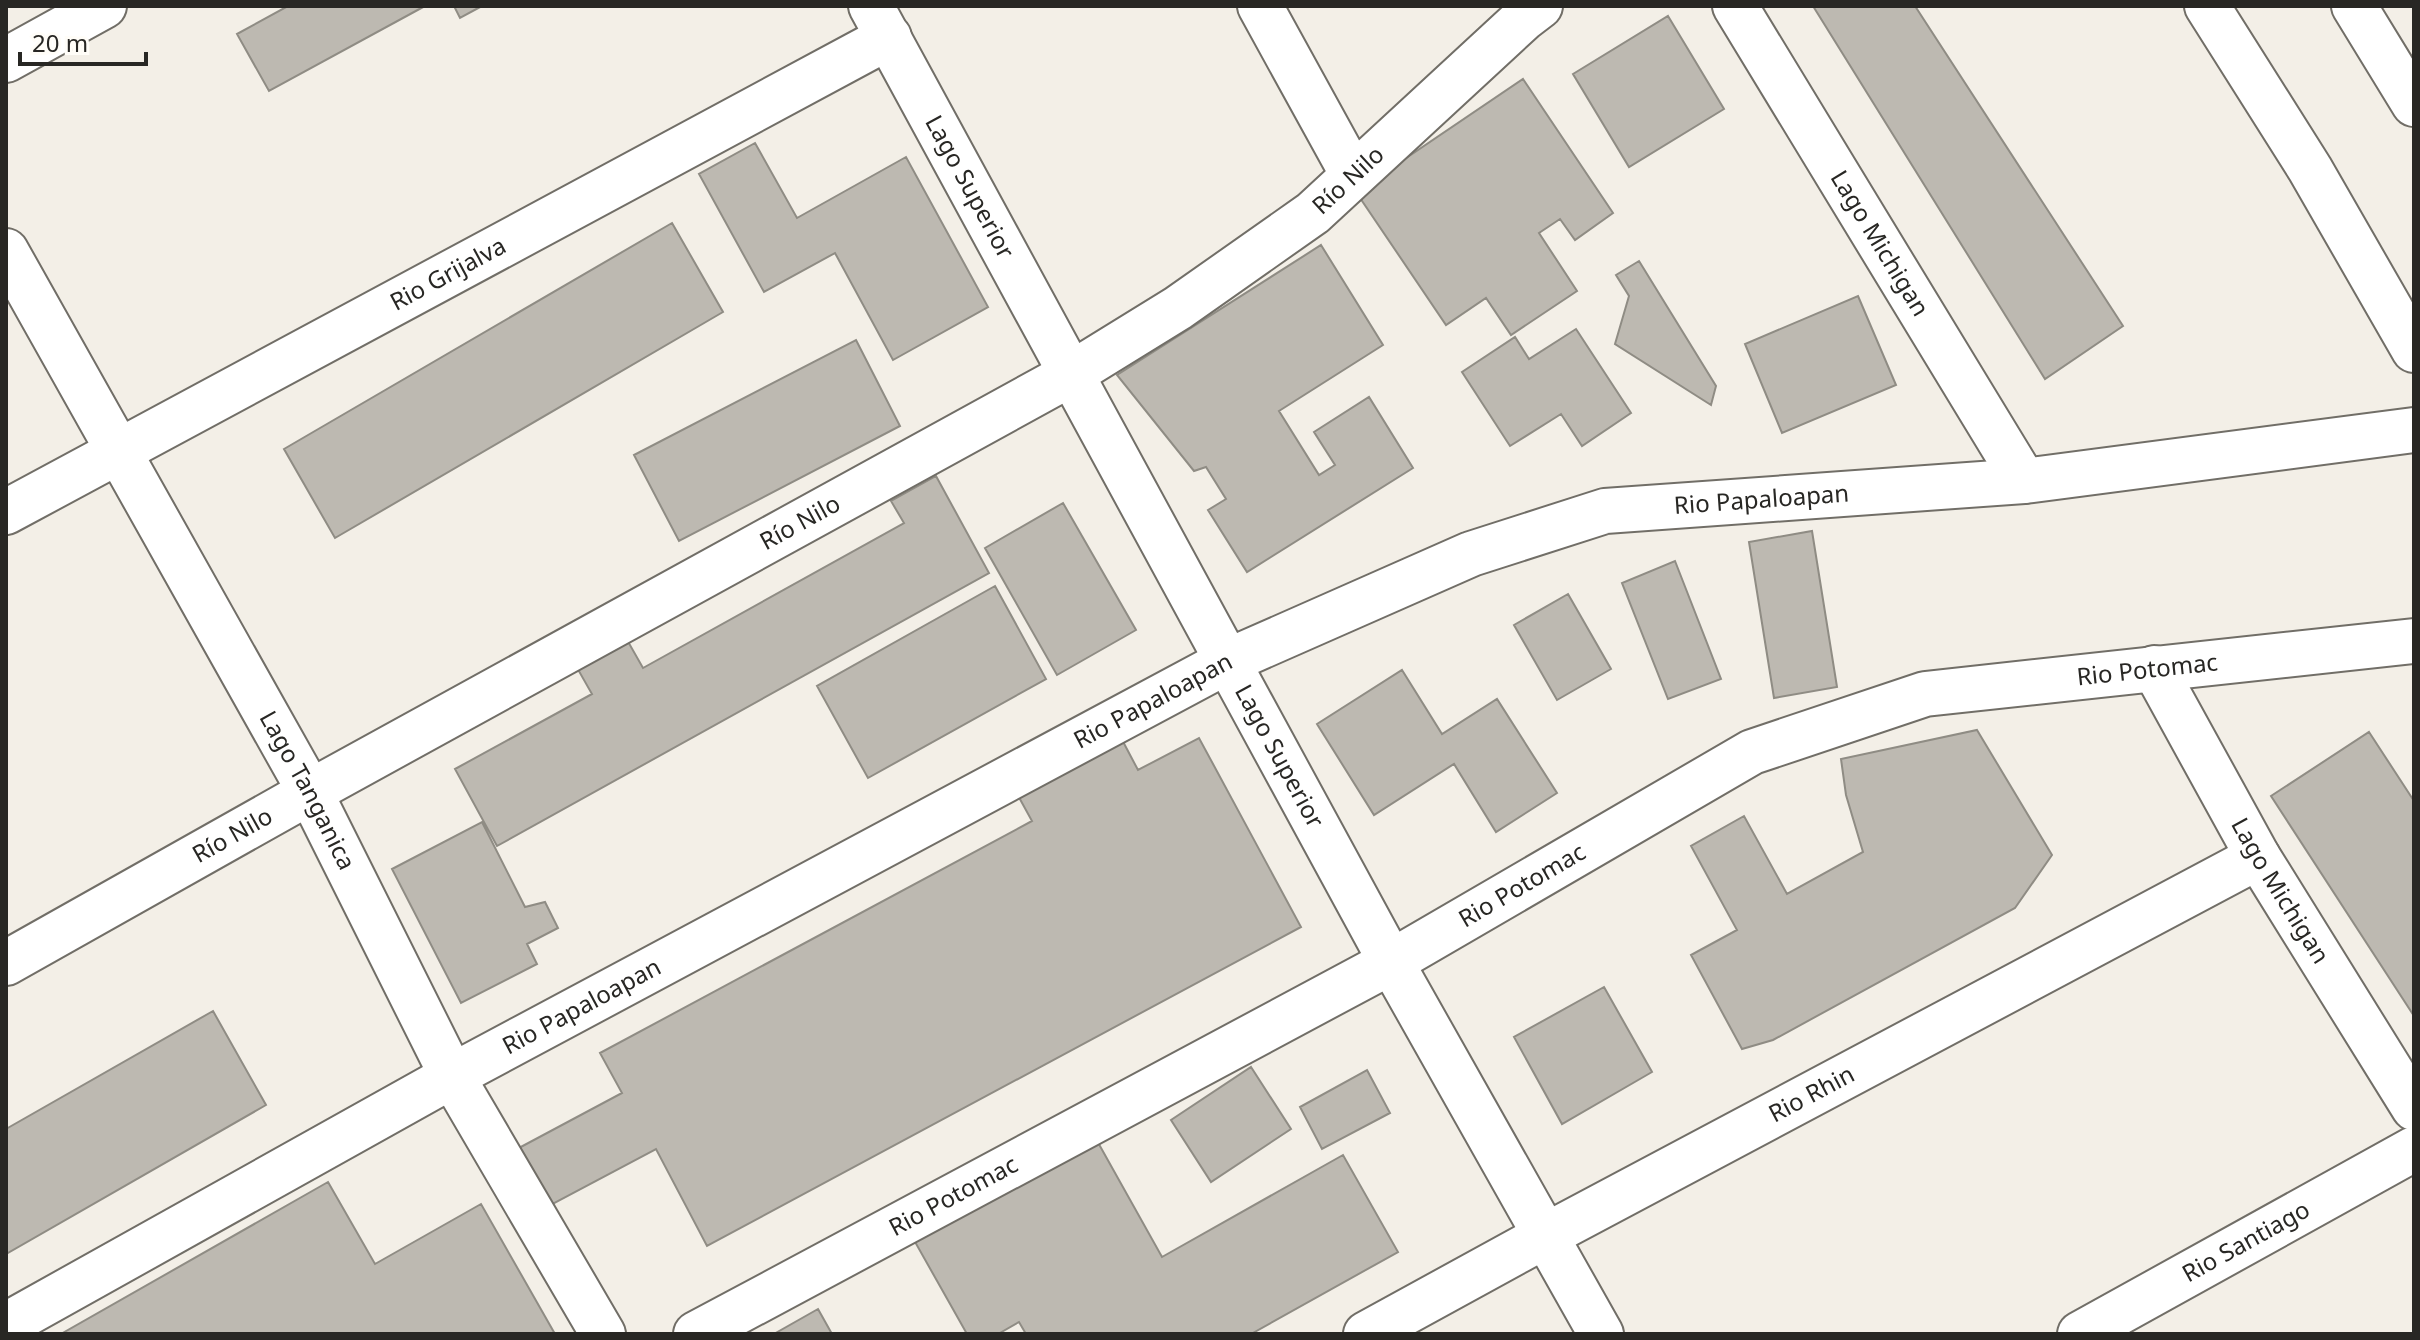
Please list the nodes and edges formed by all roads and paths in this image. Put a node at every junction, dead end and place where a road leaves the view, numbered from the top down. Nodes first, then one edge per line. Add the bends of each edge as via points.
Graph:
1 (104, 6) edge
2 (1260, 6) edge
3 (1540, 6) edge
4 (1735, 6) edge
5 (2207, 6) edge
6 (2360, 7) edge
7 (880, 22) edge
8 (6, 60) edge
9 (2414, 104) edge
10 (2310, 169) junction
11 (1353, 175) junction
12 (6, 251) edge
13 (2414, 310) edge
14 (2414, 350) edge
15 (1071, 374) junction
16 (2414, 430) edge
17 (121, 452) junction
18 (2024, 481) junction
19 (6, 512) edge
20 (2414, 641) edge
21 (1226, 662) junction
22 (2154, 668) junction
23 (310, 792) junction
24 (2258, 857) junction
25 (1391, 962) junction
26 (6, 963) edge
27 (452, 1076) junction
28 (2414, 1108) edge
29 (2414, 1149) edge
30 (1545, 1236) junction
31 (6, 1325) edge
32 (603, 1334) edge
33 (696, 1334) edge
34 (1366, 1334) edge
35 (1601, 1334) edge
36 (2080, 1334) edge

1 - 8 street
2 - 11 street
3 - 11 street, Río Nilo
4 - 18 street, Lago Michigan
5 - 10 street
6 - 9 street
7 - 15 street, Lago Superior
7 - 17 street, Rio Grijalva
10 - 13 street via 2347,211
10 - 14 street
11 - 15 street, Río Nilo via 1313,213 1178,308
12 - 17 street, Lago Tanganica
15 - 21 street, Lago Superior
15 - 23 street, Río Nilo
16 - 18 street, Rio Papaloapan
17 - 19 street, Rio Grijalva
17 - 23 street, Lago Tanganica
18 - 21 street, Rio Papaloapan via 1605,511 1471,554
20 - 22 street, Rio Potomac
21 - 25 street, Lago Superior
21 - 27 street, Rio Papaloapan
22 - 24 street, Lago Michigan
22 - 25 street, Rio Potomac via 1925,694 1752,752
23 - 26 street, Río Nilo
23 - 27 street, Lago Tanganica
24 - 28 street, Lago Michigan
24 - 30 street, Rio Rhin
25 - 30 street, Lago Superior
25 - 33 street, Rio Potomac
27 - 31 street, Rio Papaloapan
27 - 32 street, Lago Tanganica
29 - 36 street, Rio Santiago
30 - 34 street, Rio Rhin
30 - 35 street, Lago Superior

